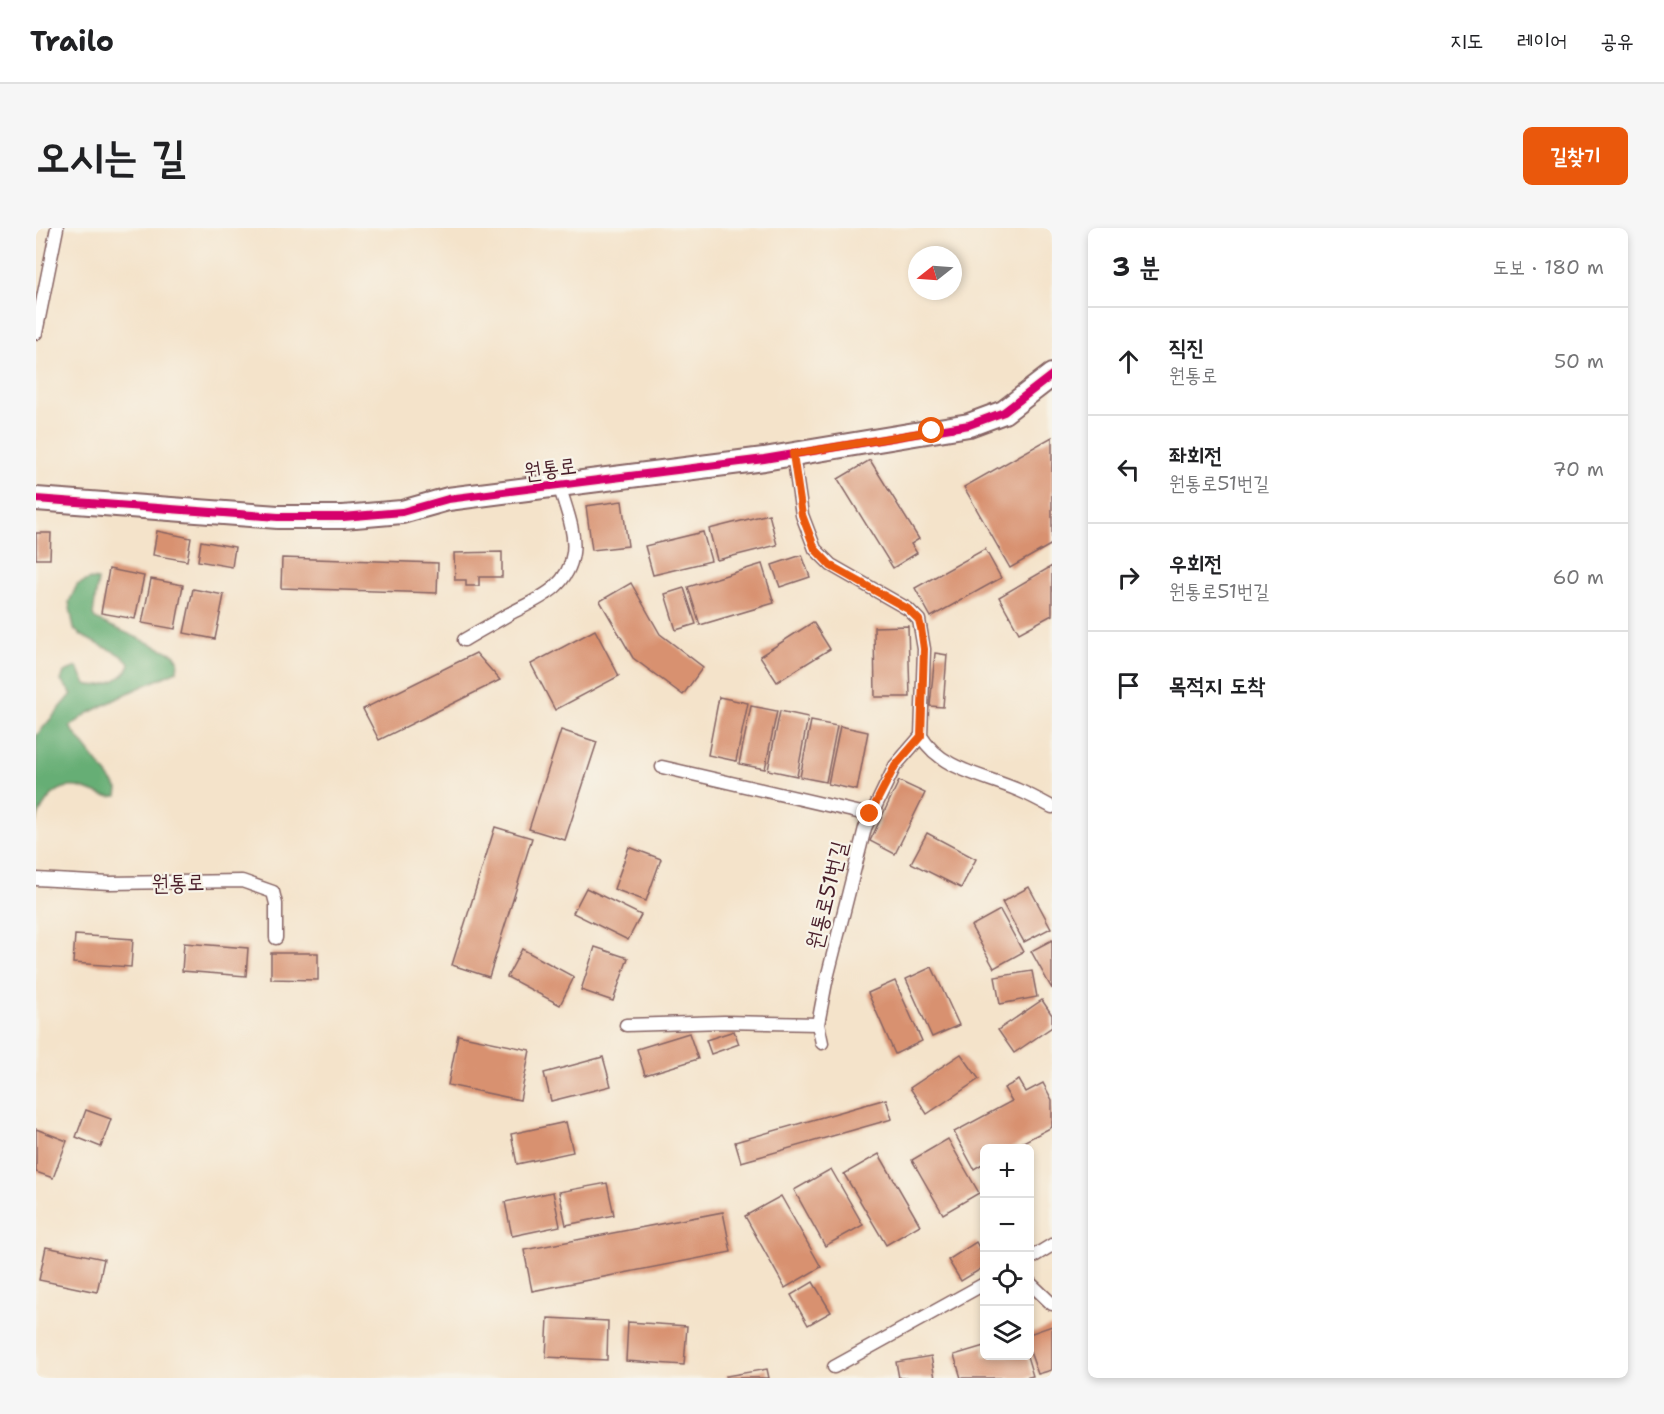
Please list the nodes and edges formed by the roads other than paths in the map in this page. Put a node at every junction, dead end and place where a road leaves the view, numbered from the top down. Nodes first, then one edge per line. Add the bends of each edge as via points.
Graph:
1 (57, 228) edge
2 (36, 333) edge
3 (1052, 375) edge
4 (793, 454) junction
5 (559, 485) junction
6 (36, 500) edge
7 (464, 640) dead end
8 (921, 736) junction
9 (662, 767) dead end
10 (1052, 807) edge
11 (870, 814) junction
12 (36, 879) edge
13 (276, 938) dead end
14 (626, 1024) dead end
15 (818, 1024) junction
16 (822, 1043) dead end
17 (1052, 1245) edge
18 (1034, 1256) edge
19 (980, 1286) edge
20 (1034, 1287) edge
21 (1052, 1304) edge
22 (834, 1367) dead end

1 - 2 lane
3 - 4 street, 원통로 via 1012,407 986,420
4 - 5 street, 원통로
4 - 8 lane via 802,515 815,549 831,566 908,609 919,620 924,649
5 - 6 street, 원통로 via 448,500 402,512 343,517 278,517
5 - 7 lane via 573,551 560,585
8 - 10 lane via 946,761
8 - 11 lane, 원통로51번길 via 895,766
9 - 11 lane
11 - 15 lane, 원통로51번길
12 - 13 lane, 원통로 via 110,884 242,881 273,892
14 - 15 lane
15 - 16 lane, 원통로51번길
17 - 18 lane
19 - 22 lane
20 - 21 lane

